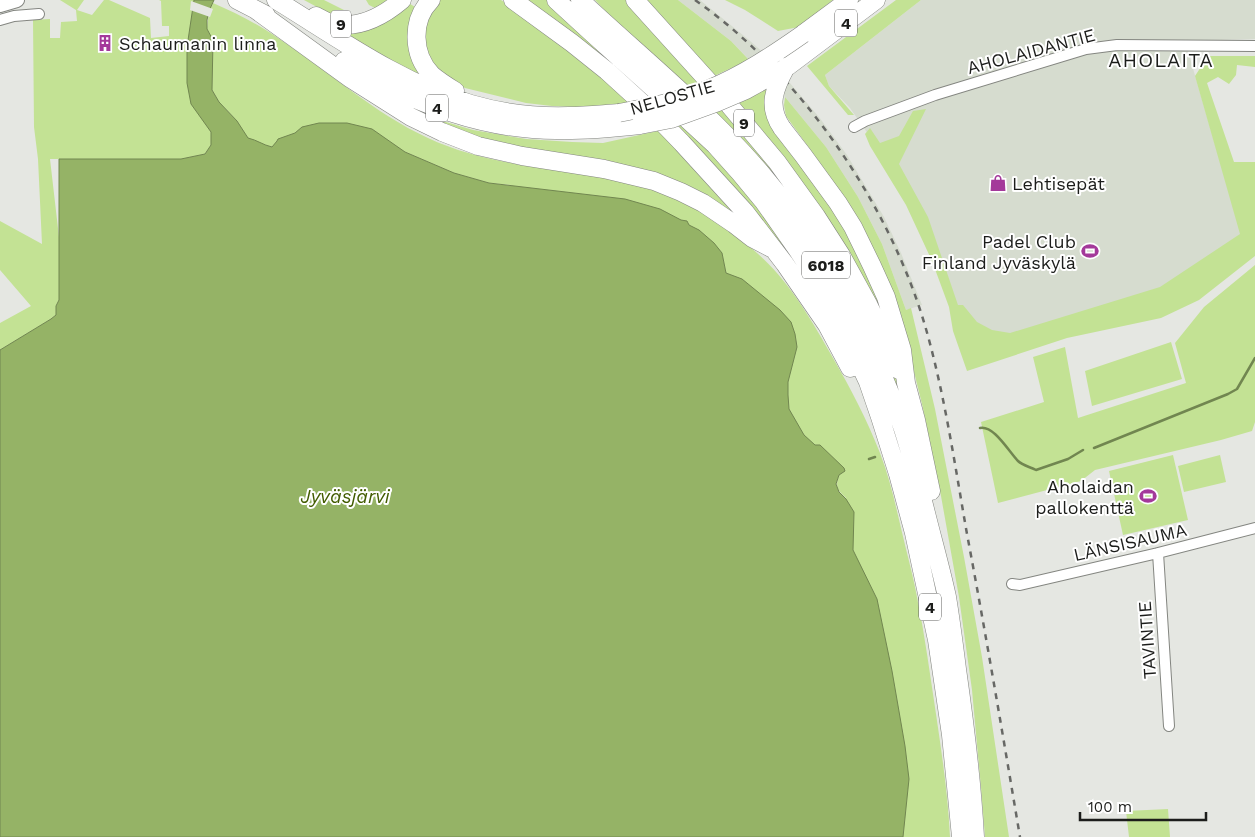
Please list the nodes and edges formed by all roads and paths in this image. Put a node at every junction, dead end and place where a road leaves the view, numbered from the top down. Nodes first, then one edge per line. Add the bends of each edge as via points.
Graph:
1 (17, 0) edge
2 (238, 0) edge
3 (277, 0) edge
4 (402, 0) edge
5 (431, 0) edge
6 (513, 0) edge
7 (556, 0) edge
8 (580, 0) edge
9 (636, 0) edge
10 (849, 0) edge
11 (876, 0) edge
12 (0, 5) edge
13 (256, 10) junction
14 (39, 14) dead end
15 (0, 20) edge
16 (809, 40) junction
17 (1255, 46) edge
18 (787, 67) junction
19 (471, 104) junction
20 (854, 127) dead end
21 (773, 249) junction
22 (906, 383) junction
23 (880, 417) junction
24 (1255, 528) edge
25 (1158, 553) junction
26 (942, 574) junction
27 (1012, 584) dead end
28 (1170, 726) dead end
29 (961, 837) edge
30 (975, 837) edge

1 - 12 street
2 - 13 highway, 9
3 - 4 highway, 9 via 330,23 351,25 373,20
3 - 19 highway, 9 via 391,70
5 - 19 highway, 4 via 417,26 420,56 433,76
6 - 21 highway, 4 via 607,71 653,113 745,212
7 - 23 highway, 6018 via 714,145 764,202 828,297 862,367
8 - 26 highway, 6018 via 726,134 762,175 814,246 854,313 903,428
9 - 22 highway, 9 via 777,162 816,216 868,304
10 - 16 highway, NELOSTIE / 4
11 - 16 highway, NELOSTIE / 4
13 - 18 highway, NELOSTIE / 4, bridge via 386,86 441,110 513,126 596,129 671,119 746,90
13 - 21 highway, 9 via 351,79 411,117 442,132 478,146 604,169 654,182 703,203
14 - 15 street
16 - 18 highway, NELOSTIE / 4
16 - 19 highway, NELOSTIE / 4, bridge via 707,90 619,113 536,114
17 - 20 street, AHOLAIDANTIE via 1086,49 935,95
18 - 22 highway, 4, bridge via 773,100 774,115 853,227 895,323
21 - 23 highway, 4 via 827,325
22 - 26 highway, 4 via 926,464
23 - 29 highway, 4 via 914,533 937,640
24 - 25 street, LÄNSISAUMA
25 - 27 street, LÄNSISAUMA via 1020,585
25 - 28 street, TAVINTIE
26 - 30 highway, 4 via 967,737

